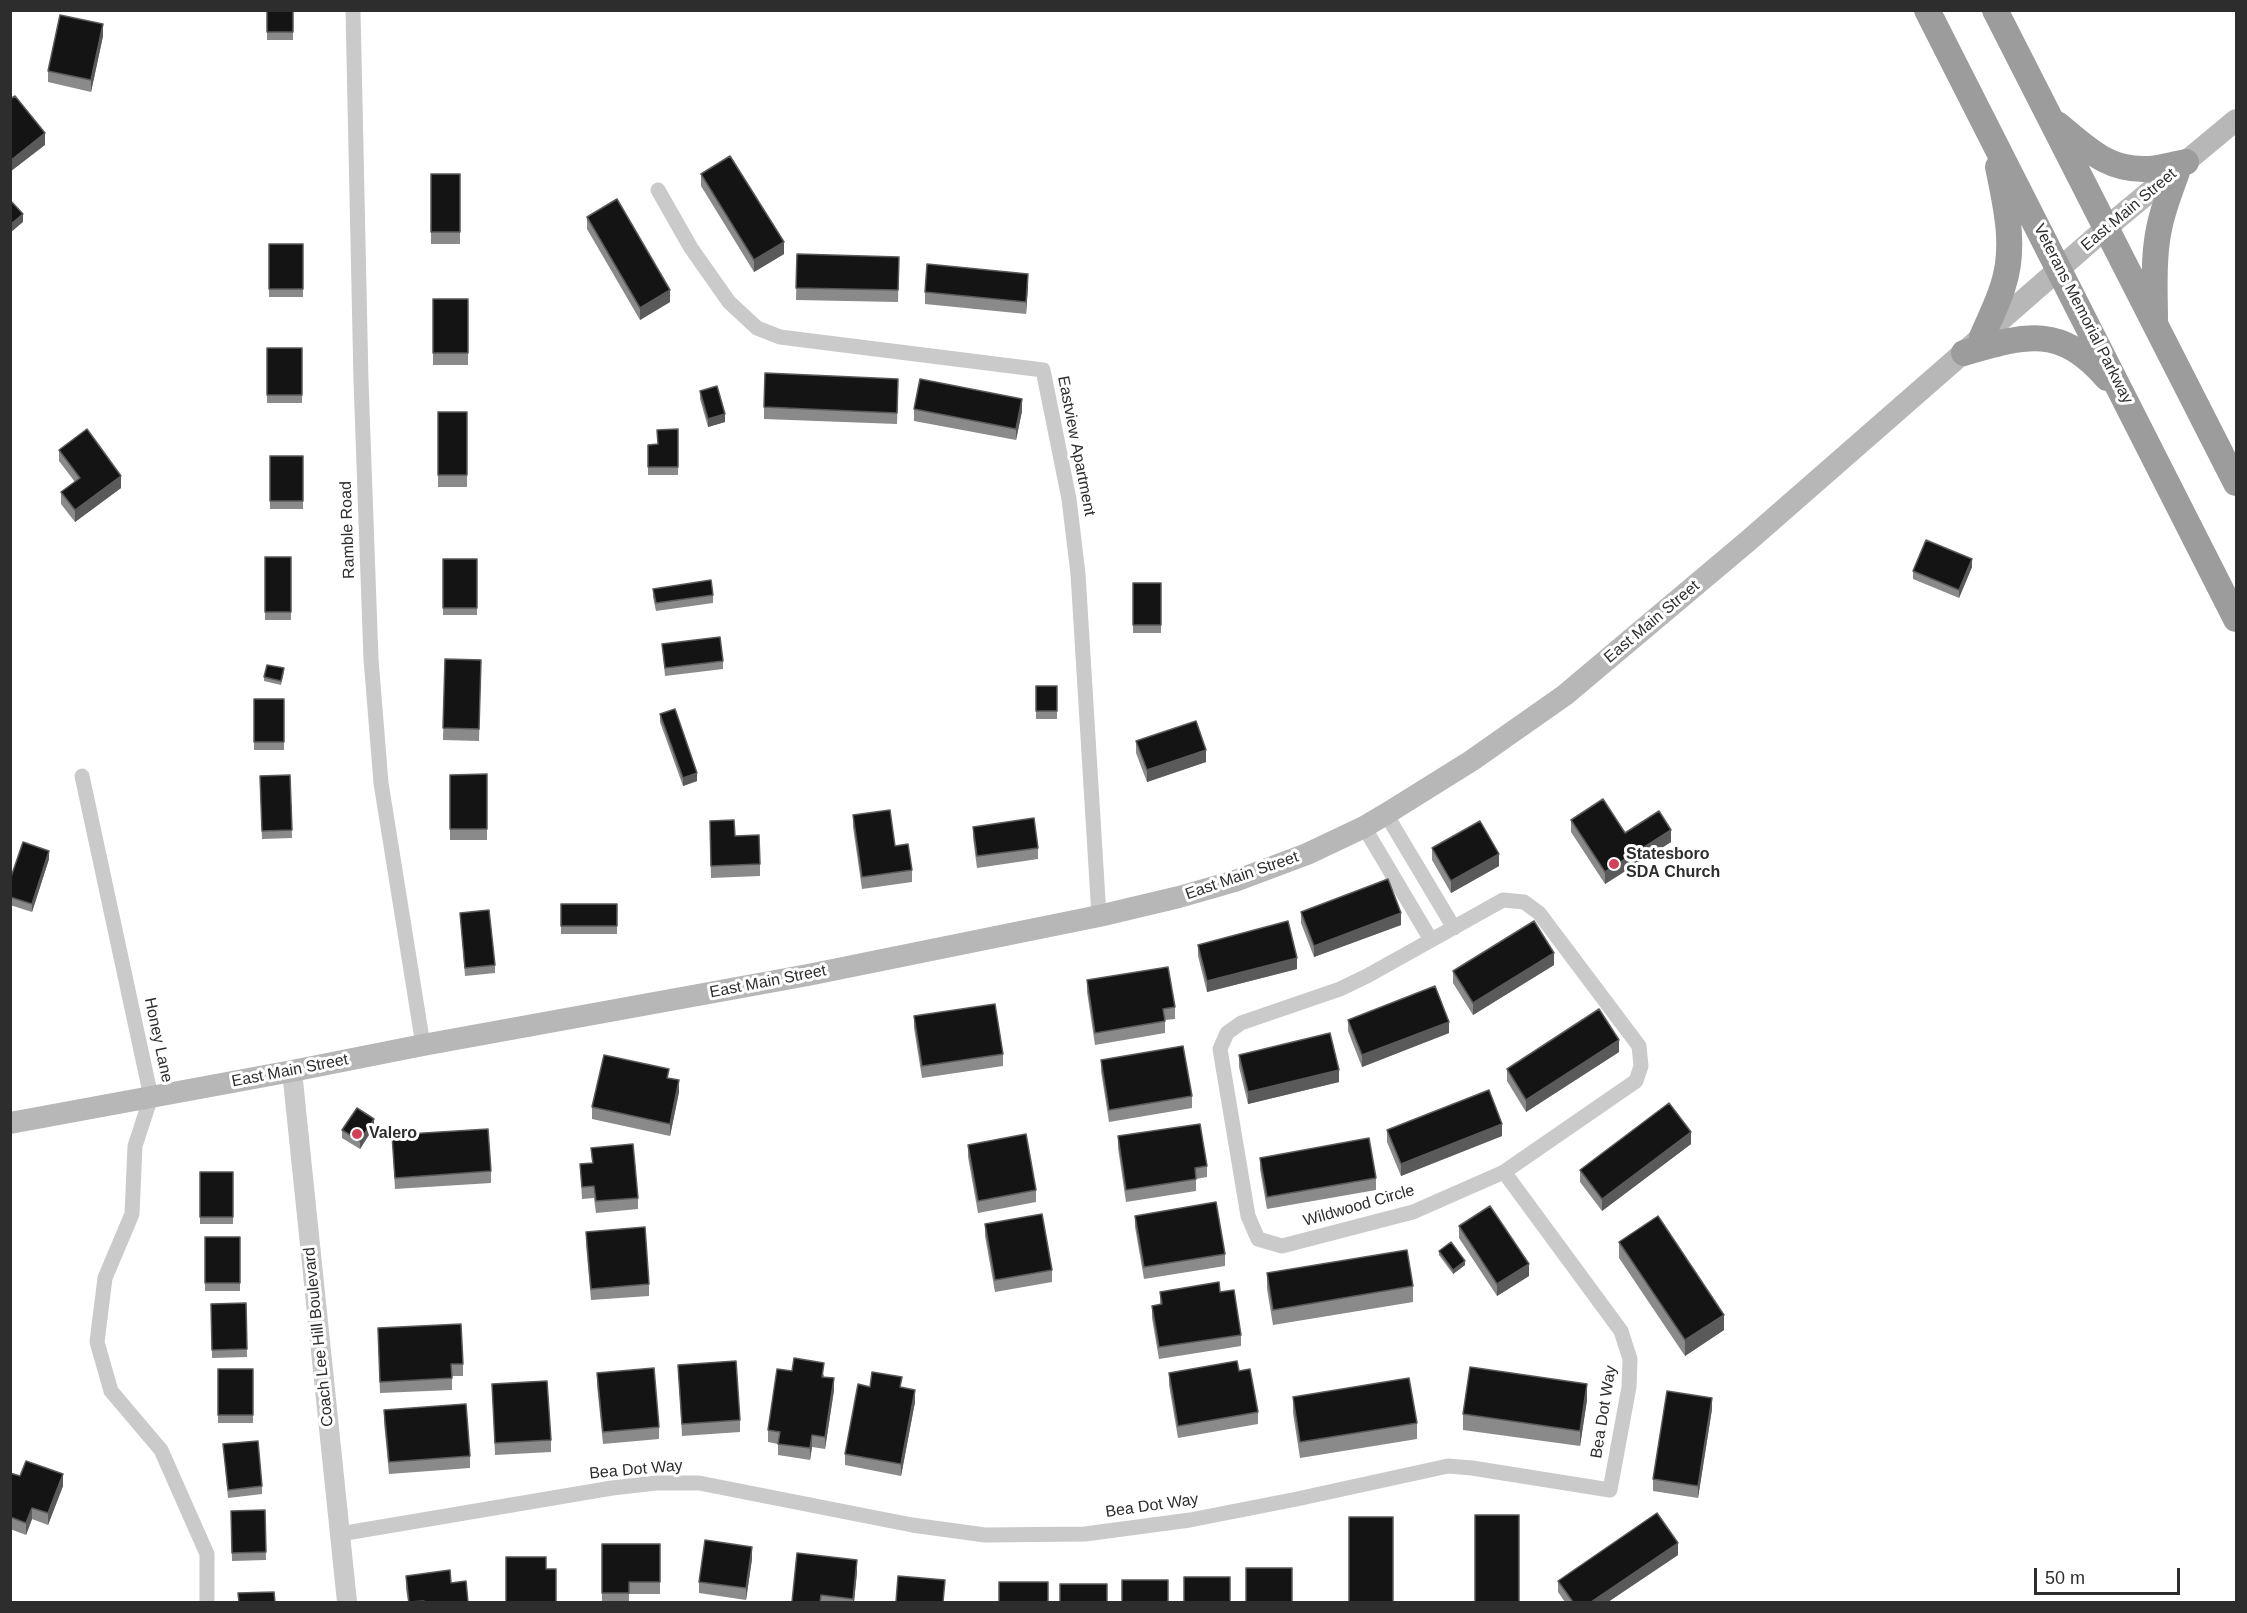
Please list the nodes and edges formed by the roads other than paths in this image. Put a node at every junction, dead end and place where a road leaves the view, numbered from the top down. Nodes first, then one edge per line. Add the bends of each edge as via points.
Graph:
1 (353, 10) edge
2 (1927, 10) edge
3 (1995, 10) edge
4 (2049, 117) junction
5 (2236, 120) edge
6 (1992, 137) junction
7 (2182, 165) junction
8 (658, 190) dead end
9 (2106, 228) junction
10 (2060, 269) junction
11 (2155, 327) junction
12 (1973, 345) junction
13 (2124, 396) junction
14 (2236, 483) edge
15 (2236, 619) edge
16 (82, 776) dead end
17 (1386, 814) junction
18 (1364, 827) junction
19 (1098, 916) junction
20 (1454, 927) junction
21 (1431, 940) junction
22 (423, 1045) junction
23 (292, 1071) junction
24 (152, 1097) junction
25 (10, 1123) edge
26 (1504, 1172) junction
27 (340, 1534) junction
28 (207, 1602) edge
29 (347, 1602) edge

1 - 22 street, Ramble Road via 372,670 381,783
2 - 6 highway, Veterans Memorial Parkway
3 - 4 highway
4 - 7 highway via 2100,159 2123,168 2150,170
4 - 9 highway
5 - 7 main road, East Main Street
6 - 10 highway, Veterans Memorial Parkway
6 - 12 highway via 2008,219 2009,256 2004,285
7 - 9 main road, East Main Street
7 - 11 highway via 2157,238
8 - 19 street, Eastview Apartment via 691,248 729,302 757,328 780,337 1043,370 1069,499 1078,574
9 - 10 main road, East Main Street
9 - 11 highway
10 - 12 main road, East Main Street
10 - 13 highway, Veterans Memorial Parkway
11 - 14 highway
12 - 13 highway via 2038,338 2056,340 2092,360
12 - 17 main road, East Main Street via 1748,542 1565,695
13 - 15 highway, Veterans Memorial Parkway
16 - 24 street, Honey Lane
17 - 18 main road, East Main Street
17 - 20 street
18 - 19 main road, East Main Street via 1307,854 1235,880
18 - 21 street
19 - 22 main road, East Main Street via 808,975
20 - 21 street, Wildwood Circle
20 - 26 street, Wildwood Circle via 1503,900 1524,902 1539,913 1639,1046 1641,1066 1636,1081
21 - 26 street, Wildwood Circle via 1340,989 1241,1023 1227,1033 1220,1049 1248,1216 1258,1239 1282,1246 1413,1212
22 - 23 main road, East Main Street
23 - 24 main road, East Main Street
23 - 27 street, Coach Lee Hill Boulevard
24 - 25 main road, East Main Street
24 - 28 street, Honey Lane via 135,1146 132,1214 105,1278 97,1342 111,1391 161,1450 207,1554
26 - 27 street, Bea Dot Way via 1621,1331 1630,1359 1629,1387 1610,1491 1448,1466 1190,1520 1085,1534 984,1535 912,1525 699,1483 656,1483
27 - 29 street, Coach Lee Hill Boulevard

